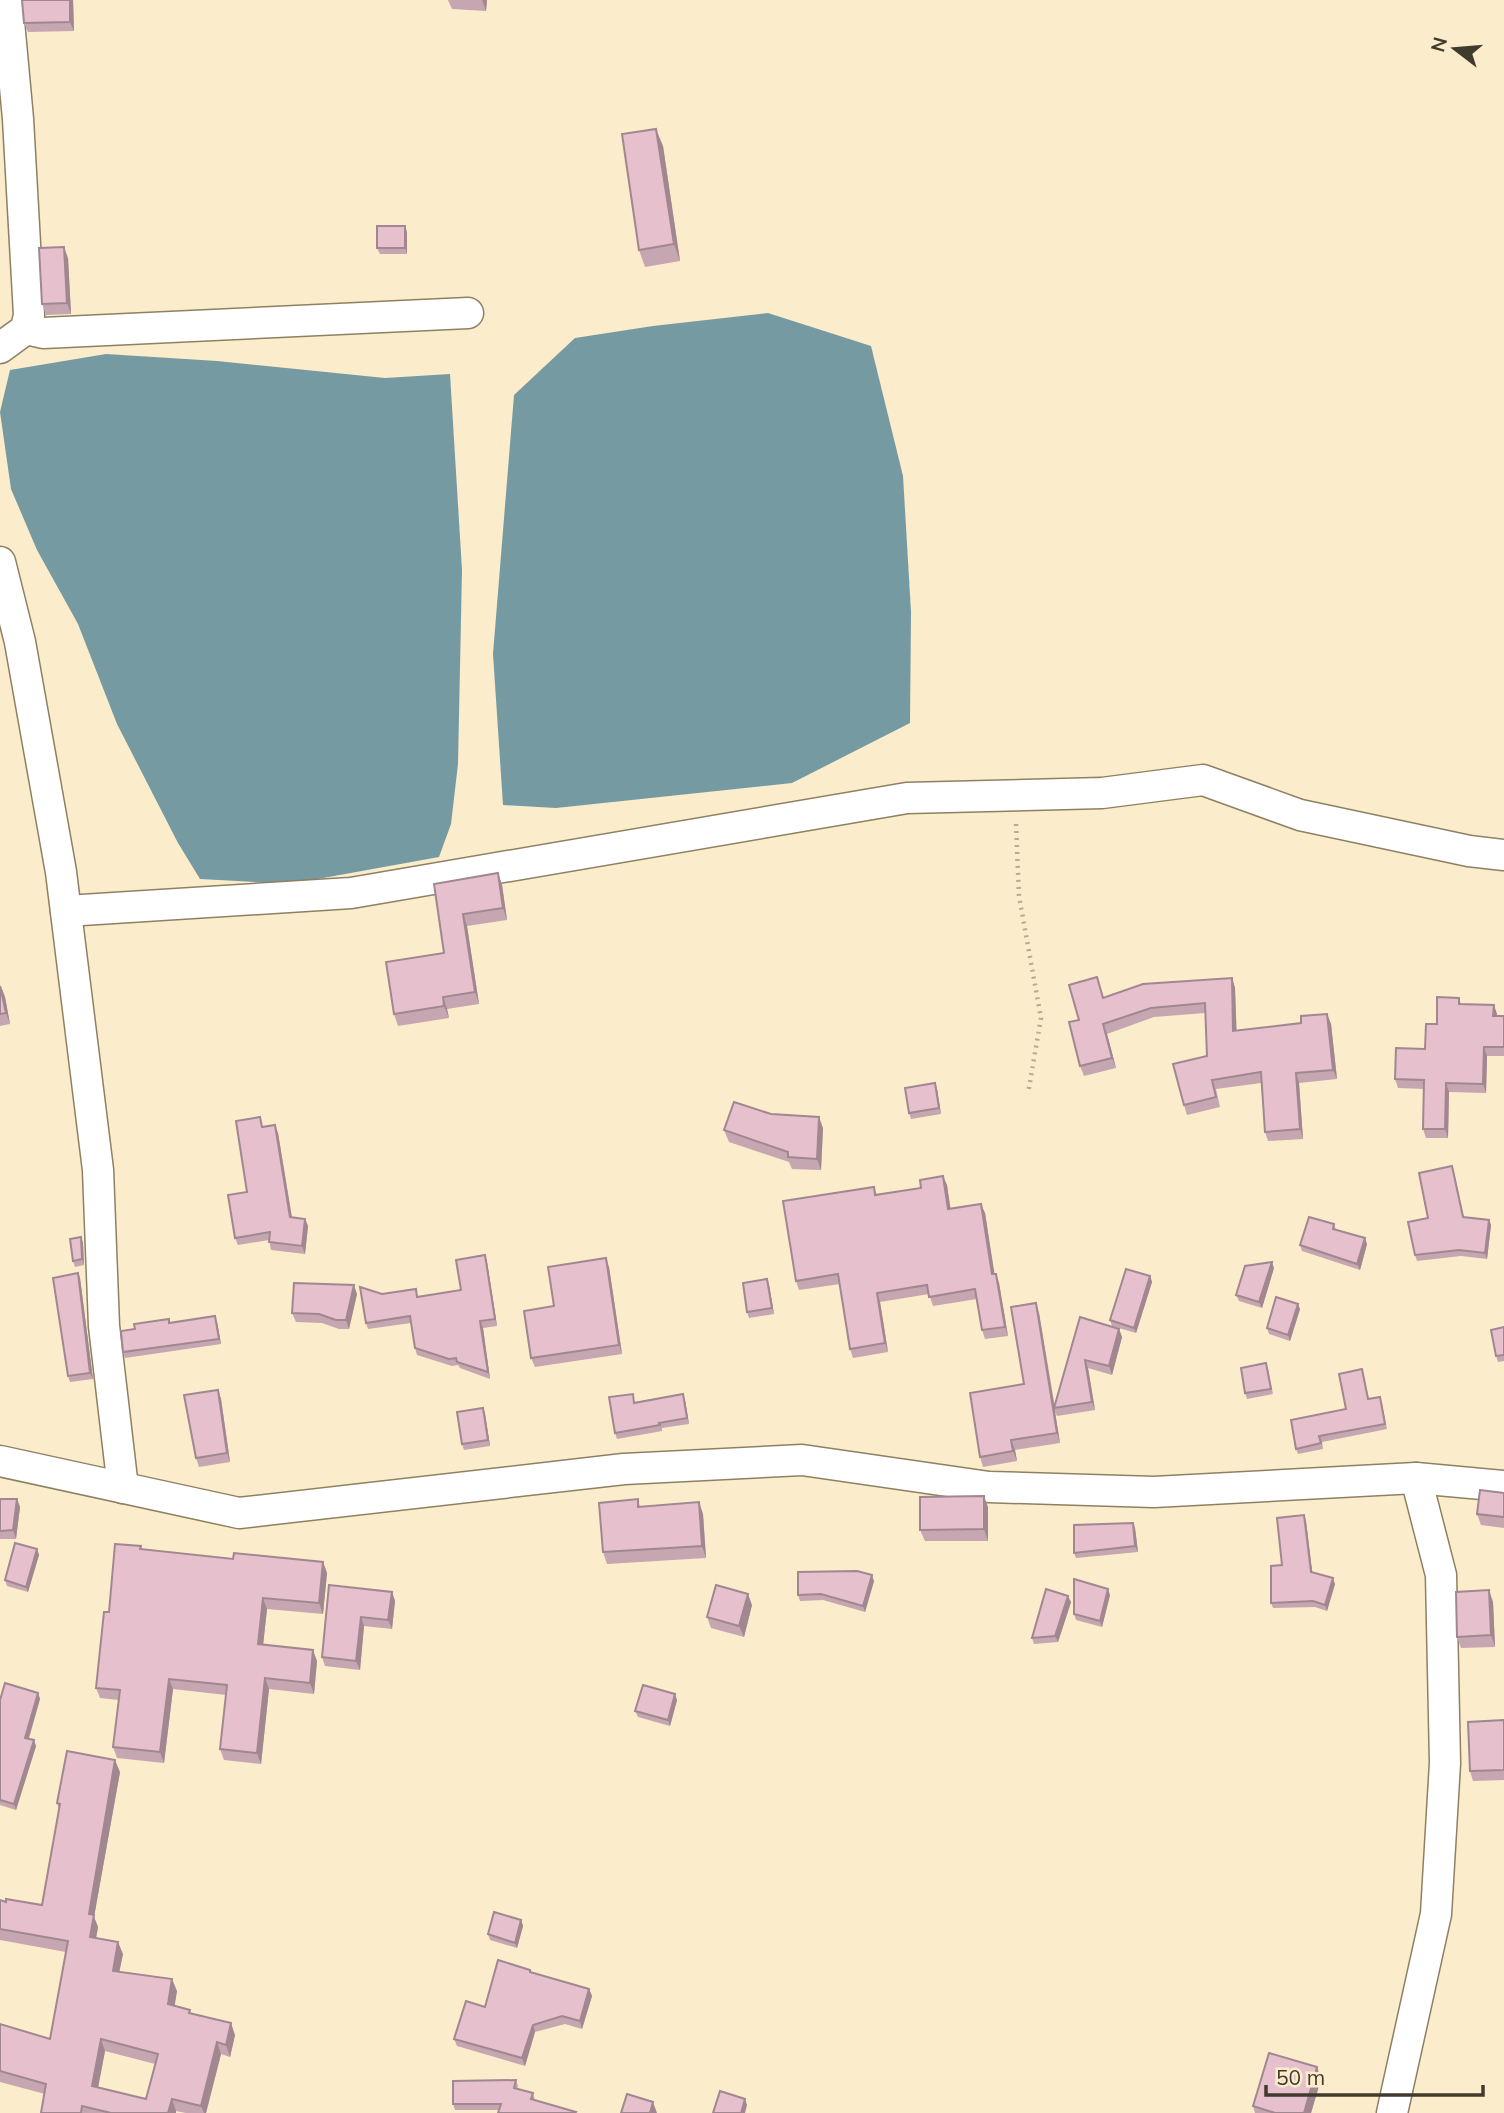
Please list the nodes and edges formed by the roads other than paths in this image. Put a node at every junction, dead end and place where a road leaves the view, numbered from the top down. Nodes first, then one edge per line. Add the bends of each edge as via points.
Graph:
1 (7, 0) edge
2 (468, 313) dead end
3 (26, 329) junction
4 (0, 348) edge
5 (0, 562) edge
6 (1504, 855) edge
7 (66, 912) junction
8 (0, 1461) edge
9 (1416, 1478) junction
10 (1504, 1486) edge
11 (123, 1488) junction
12 (1392, 2113) edge

1 - 3 street via 19,132
2 - 3 street via 43,333
3 - 4 street
5 - 7 street via 20,642
6 - 7 street via 1300,816 1203,780 1102,793 907,798 351,894
7 - 11 street via 99,1170 104,1326
8 - 11 street
9 - 10 street
9 - 11 street via 1141,1491 989,1486 802,1460 624,1469 239,1513
9 - 12 street via 1441,1575 1445,1763 1436,1914

